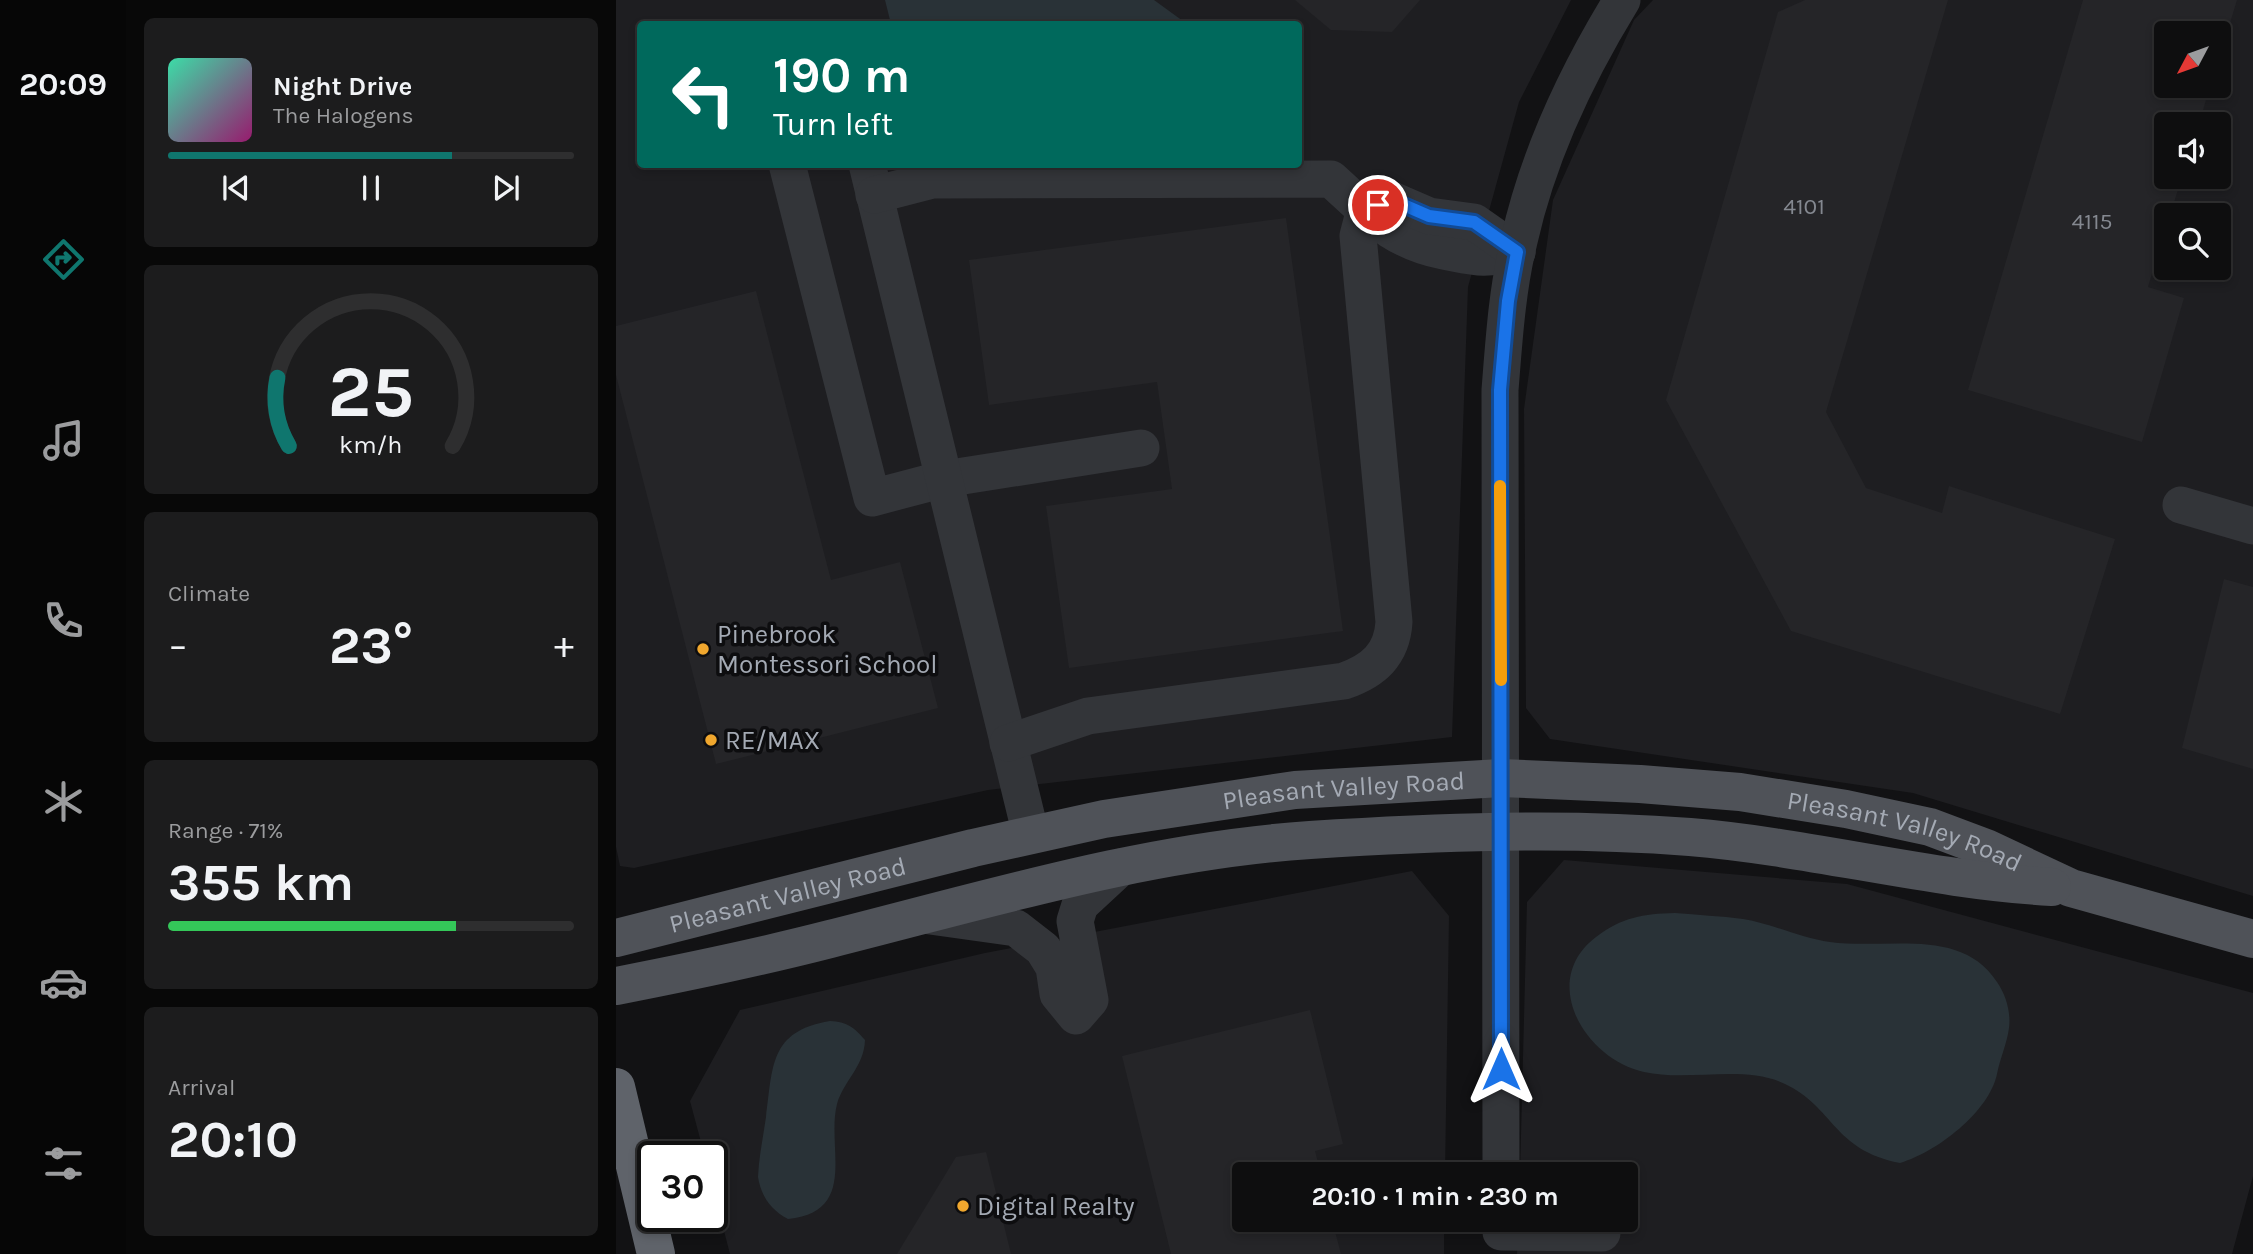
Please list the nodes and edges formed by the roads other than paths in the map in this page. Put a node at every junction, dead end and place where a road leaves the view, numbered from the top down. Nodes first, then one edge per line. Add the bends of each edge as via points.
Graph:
1 (1622, 0) edge
2 (788, 168) edge
3 (870, 180) edge
4 (1365, 209) junction
5 (1517, 252) junction
6 (1141, 448) dead end
7 (944, 479) junction
8 (2181, 505) dead end
9 (2253, 526) edge
10 (1008, 743) junction
11 (1501, 778) junction
12 (1501, 833) junction
13 (1031, 835) junction
14 (1121, 867) junction
15 (2071, 888) junction
16 (922, 915) junction
17 (616, 938) edge
18 (2253, 939) edge
19 (616, 986) edge
20 (616, 1087) edge
21 (1501, 1162) edge
22 (1602, 1233) dead end
23 (1501, 1235) edge
24 (656, 1254) edge

1 - 5 street via 1555,126
2 - 7 street via 872,498
3 - 4 street via 1331,179
3 - 7 street
4 - 5 street via 1392,200 1429,216 1474,222
4 - 10 street via 1358,236 1394,622 1385,654 1369,670 1344,681 1088,716
5 - 11 street via 1500,390
6 - 7 street
7 - 10 street
8 - 9 street
10 - 13 street
11 - 12 street
11 - 13 main road, Pleasant Valley Road via 1295,790 1167,808
11 - 15 main road, Pleasant Valley Road via 1640,783 1740,792 1846,809 1930,827
12 - 14 main road, Pleasant Valley Road via 1307,840 1234,847
12 - 15 main road, Pleasant Valley Road via 1689,837 1995,883
12 - 21 street
13 - 17 main road, Pleasant Valley Road
14 - 16 main road, Pleasant Valley Road
14 - 16 street via 1080,905 1075,921 1090,1000 1076,1016 1058,994 1054,967 1044,949 1016,928
15 - 18 main road, Pleasant Valley Road
16 - 19 main road, Pleasant Valley Road
20 - 24 highway
22 - 23 street

